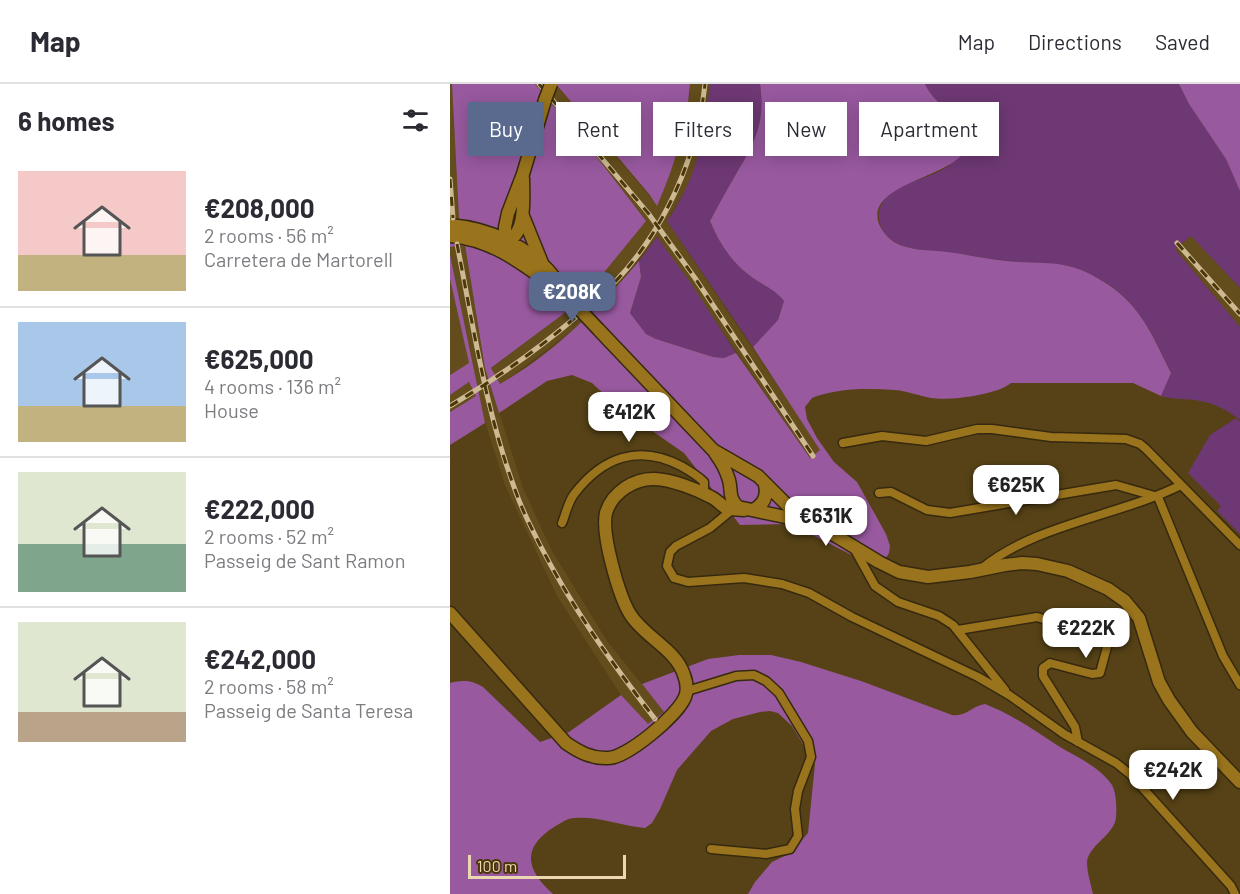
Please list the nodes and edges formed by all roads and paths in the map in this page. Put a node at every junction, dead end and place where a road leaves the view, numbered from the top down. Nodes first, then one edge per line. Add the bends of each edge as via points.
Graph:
1 (551, 84) edge
2 (523, 174) junction
3 (508, 213) junction
4 (523, 216) junction
5 (450, 225) edge
6 (450, 231) edge
7 (483, 231) junction
8 (450, 236) edge
9 (508, 241) junction
10 (526, 265) junction
11 (544, 266) junction
12 (567, 296) junction
13 (843, 443) dead end
14 (713, 450) junction
15 (750, 473) junction
16 (765, 485) junction
17 (1181, 485) junction
18 (730, 486) junction
19 (879, 493) dead end
20 (707, 496) junction
21 (1158, 497) junction
22 (743, 510) junction
23 (562, 523) dead end
24 (814, 523) junction
25 (1240, 544) edge
26 (852, 546) junction
27 (979, 570) junction
28 (450, 614) edge
29 (958, 630) junction
30 (1240, 666) edge
31 (1228, 667) junction
32 (1240, 685) edge
33 (687, 691) junction
34 (1010, 695) junction
35 (1078, 742) junction
36 (1240, 782) edge
37 (711, 849) dead end
38 (1235, 894) edge

1 - 2 main road, bridge
2 - 3 main road
2 - 4 main road
3 - 7 main road
3 - 9 main road
4 - 9 main road via 517,232
4 - 11 main road
5 - 7 main road
6 - 9 main road
7 - 9 main road
8 - 10 main road via 497,248
9 - 10 main road
9 - 11 main road
10 - 12 main road
11 - 12 main road
12 - 14 main road, bridge
13 - 17 street via 882,436 926,441 985,429 1051,437 1126,439 1140,444
14 - 15 main road
14 - 18 main road
15 - 16 main road
15 - 18 main road via 741,474
16 - 22 main road via 765,499 759,507
16 - 24 main road
17 - 21 street
17 - 25 street
18 - 20 main road
18 - 22 main road via 731,499
19 - 21 street via 891,492 927,510 950,513 1116,485
20 - 22 main road via 728,509
20 - 23 street via 704,482 697,475 657,455 635,456 599,468 573,495
20 - 33 main road via 665,480 645,480 619,493 609,506 606,520 608,543 625,605 680,666
21 - 27 street via 1028,542 999,554
21 - 31 street
22 - 24 main road
22 - 34 street via 676,546 670,552 667,566 674,578 688,582 744,578 797,588
24 - 26 main road
26 - 27 main road via 910,575 928,577
26 - 29 street via 882,592 898,602 939,616
27 - 36 main road via 1037,564 1068,572 1120,596 1139,618 1159,682 1178,715
28 - 33 main road via 566,743 591,756 608,759 632,750 674,712
29 - 34 street
29 - 35 street via 1037,617 1106,642 1100,673 1050,663 1043,668 1043,676 1075,726
30 - 31 street
31 - 32 street
33 - 37 street via 736,676 754,675 766,681 779,693 808,741 811,757 798,790 798,836 790,849 766,854
34 - 35 street
35 - 38 street via 1131,776

